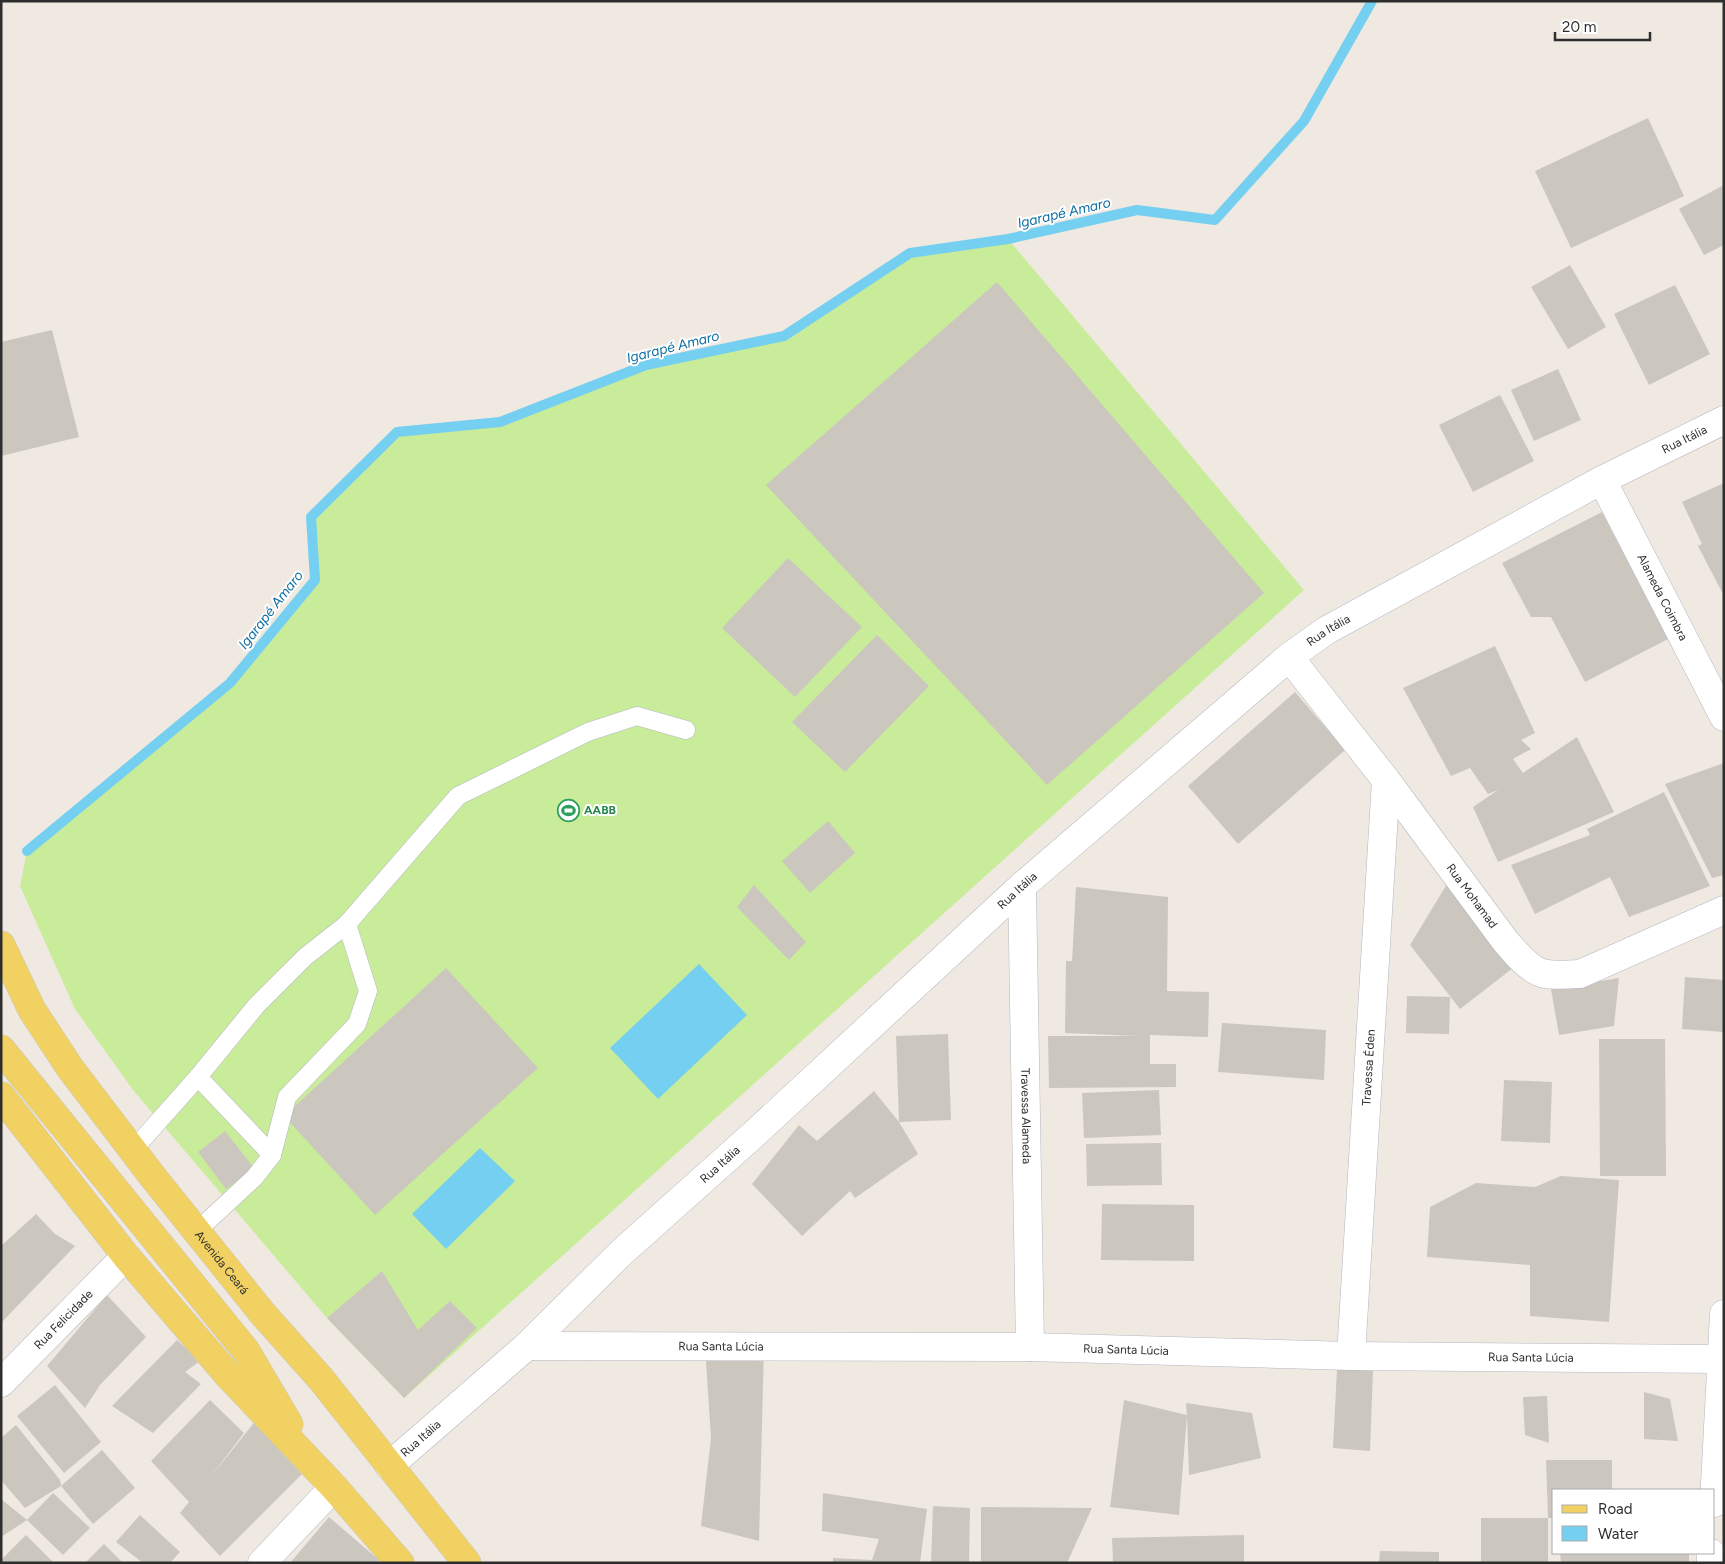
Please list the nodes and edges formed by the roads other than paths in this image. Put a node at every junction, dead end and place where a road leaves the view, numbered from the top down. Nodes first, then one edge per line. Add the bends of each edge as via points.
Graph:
1 (1724, 420) edge
2 (1602, 480) junction
3 (1289, 657) junction
4 (1724, 717) edge
5 (686, 730) dead end
6 (1386, 780) junction
7 (1022, 886) junction
8 (1724, 910) edge
9 (347, 924) junction
10 (1, 945) edge
11 (1, 1049) edge
12 (198, 1077) junction
13 (1, 1096) edge
14 (132, 1150) junction
15 (272, 1155) junction
16 (197, 1231) junction
17 (126, 1256) junction
18 (1724, 1314) edge
19 (527, 1346) junction
20 (1030, 1347) junction
21 (1351, 1356) junction
22 (1722, 1359) edge
23 (1, 1383) edge
24 (313, 1465) junction
25 (389, 1466) junction
26 (334, 1487) junction
27 (1715, 1489) edge
28 (262, 1563) edge
29 (400, 1563) edge
30 (467, 1563) edge

1 - 2 street, Rua Itália
2 - 3 street, Rua Itália via 1328,630
2 - 4 street, Alameda Coimbra
3 - 6 street, Rua Mohamad
3 - 7 street, Rua Itália
5 - 9 lane via 637,716 588,732 458,796
6 - 8 street, Rua Mohamad via 1506,942 1540,972 1580,974
6 - 21 street, Travessa Éden
7 - 19 street, Rua Itália via 754,1135 622,1252
7 - 20 street, Travessa Alameda
9 - 12 lane via 305,957 256,1006
9 - 15 lane via 368,991 357,1024 287,1097
10 - 14 main road, Avenida Ceará via 32,1010 70,1068
11 - 24 main road via 246,1351
12 - 14 lane
12 - 15 lane
13 - 17 main road
14 - 16 main road, Avenida Ceará
15 - 16 lane via 255,1177
16 - 25 main road, Avenida Ceará
17 - 23 street, Rua Felicidade
17 - 24 main road via 227,1374
18 - 22 street
19 - 20 street, Rua Santa Lúcia
19 - 25 street, Rua Itália
20 - 21 street, Rua Santa Lúcia
21 - 22 street, Rua Santa Lúcia
22 - 27 street
24 - 26 main road
25 - 30 main road, Avenida Ceará
26 - 28 street
26 - 29 main road

